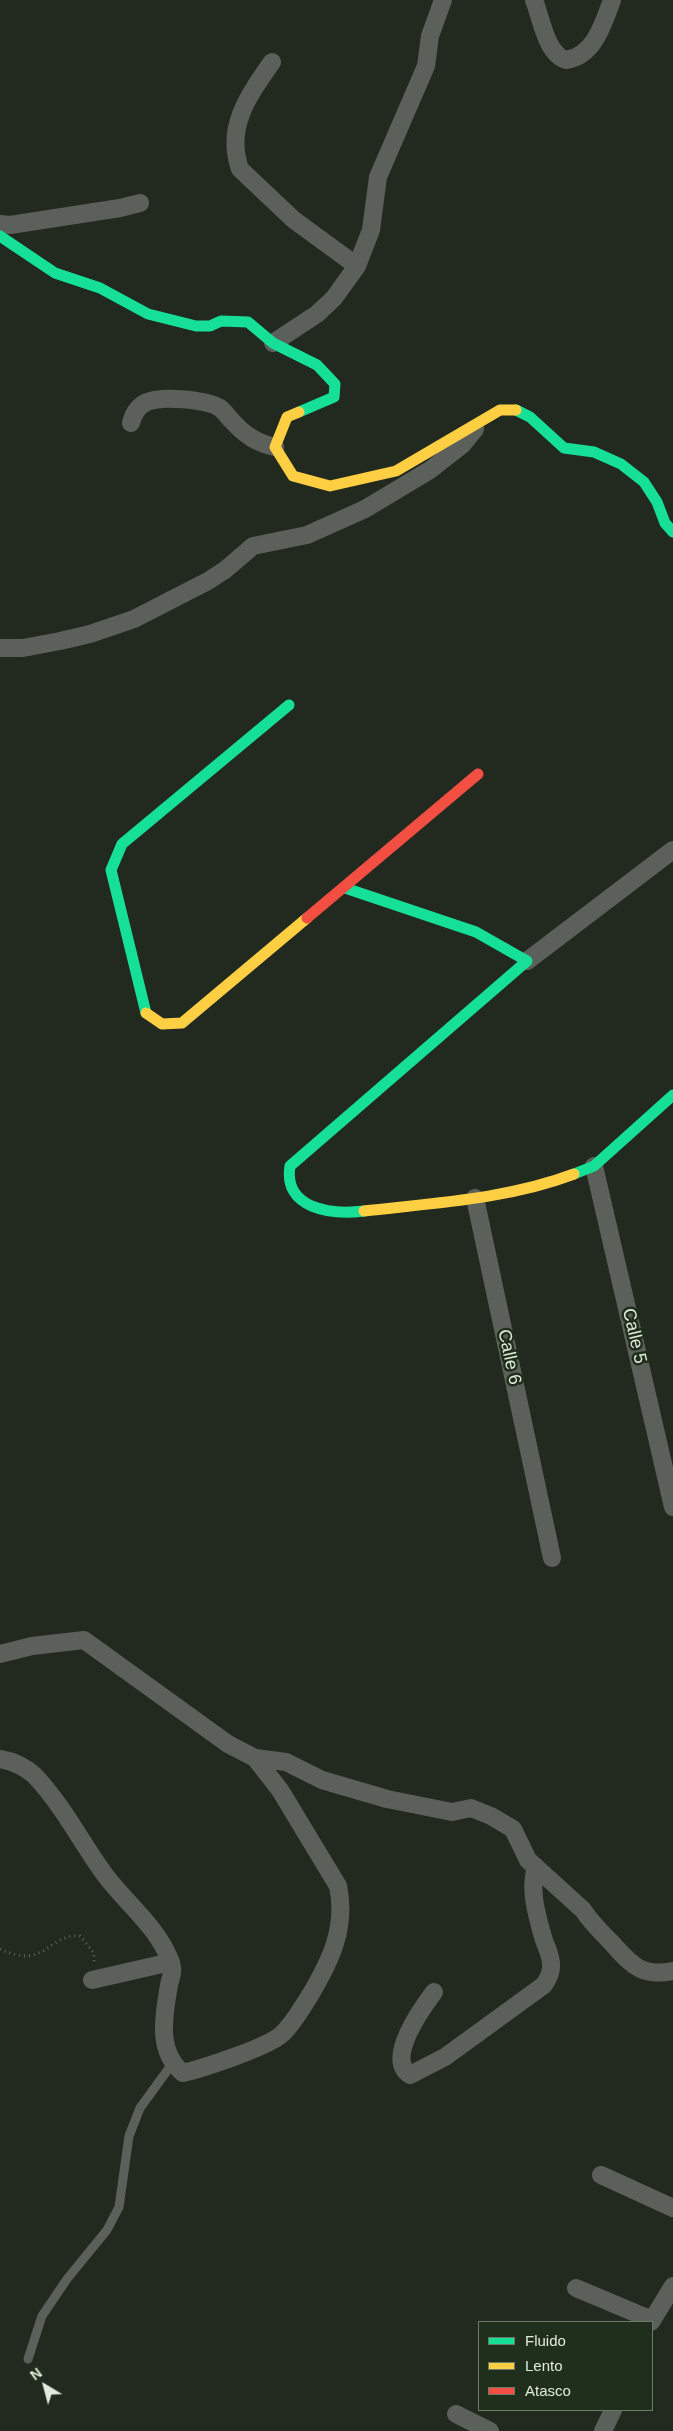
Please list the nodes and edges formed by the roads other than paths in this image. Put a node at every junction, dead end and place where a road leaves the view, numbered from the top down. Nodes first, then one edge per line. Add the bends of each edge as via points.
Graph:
1 (443, 0) edge
2 (534, 0) edge
3 (612, 0) edge
4 (272, 62) dead end
5 (140, 203) dead end
6 (0, 224) edge
7 (0, 236) edge
8 (357, 266) junction
9 (273, 343) junction
10 (481, 420) junction
11 (131, 423) dead end
12 (275, 447) junction
13 (673, 532) edge
14 (0, 648) edge
15 (289, 705) dead end
16 (478, 774) dead end
17 (673, 850) edge
18 (345, 888) junction
19 (527, 961) junction
20 (673, 1095) edge
21 (594, 1166) junction
22 (475, 1198) junction
23 (673, 1507) edge
24 (552, 1558) dead end
25 (0, 1654) edge
26 (255, 1758) junction
27 (0, 1760) edge
28 (536, 1868) junction
29 (171, 1962) junction
30 (673, 1971) edge
31 (99, 1978) road end
32 (434, 1992) dead end
33 (172, 2064) junction
34 (601, 2175) dead end
35 (673, 2208) edge
36 (673, 2286) edge
37 (576, 2288) dead end
38 (652, 2321) edge
39 (28, 2359) dead end
40 (612, 2411) edge
41 (456, 2414) dead end
42 (490, 2431) edge
43 (603, 2431) edge

1 - 8 street via 430,36 426,66 378,176 372,230
2 - 3 street via 548,39 557,55 566,60 580,56 600,32
4 - 8 street via 242,109 235,139 240,169 294,220
5 - 6 street
7 - 9 street via 55,273 100,288 148,314 196,326 242,320
8 - 9 street via 334,298 317,314
9 - 12 street via 317,366 335,384 334,397 287,417
10 - 12 street via 396,471 330,486 293,476
10 - 13 street via 500,410 514,409 530,417 564,448 594,452 621,464 644,482
10 - 14 street via 462,445 447,458 365,508 306,535 253,546 208,581 134,619 60,641 23,648
11 - 12 street via 134,413 146,402 170,398 200,402 220,408 257,443
15 - 18 street via 122,844 111,870 146,1015 162,1024 182,1023
16 - 18 street
17 - 19 street
18 - 19 street via 476,932
19 - 22 street via 298,1158 286,1176 302,1200 333,1213
20 - 21 street
21 - 22 street via 547,1184
21 - 23 street, Calle 5
22 - 24 street, Calle 6
25 - 26 street via 32,1646 84,1640 228,1744
26 - 28 street via 286,1762 322,1780 387,1799 452,1812 471,1808 508,1825 516,1833 524,1855
26 - 33 street via 280,1790 338,1886 341,1917 336,1944 325,1970 297,2016 281,2035 213,2066 183,2073
27 - 29 street via 12,1761 33,1774 105,1875 156,1935
28 - 30 street via 583,1910 626,1960 642,1970
28 - 32 street via 533,1876 536,1914 550,1952 552,1969 548,1978 541,1987 445,2057 410,2075 402,2063 402,2048
29 - 31 street
29 - 33 street via 173,1974 163,2015
33 - 39 lane via 140,2108 129,2136 119,2207 107,2230 42,2316
34 - 35 street
36 - 38 street
37 - 38 street
40 - 43 street
41 - 42 street

